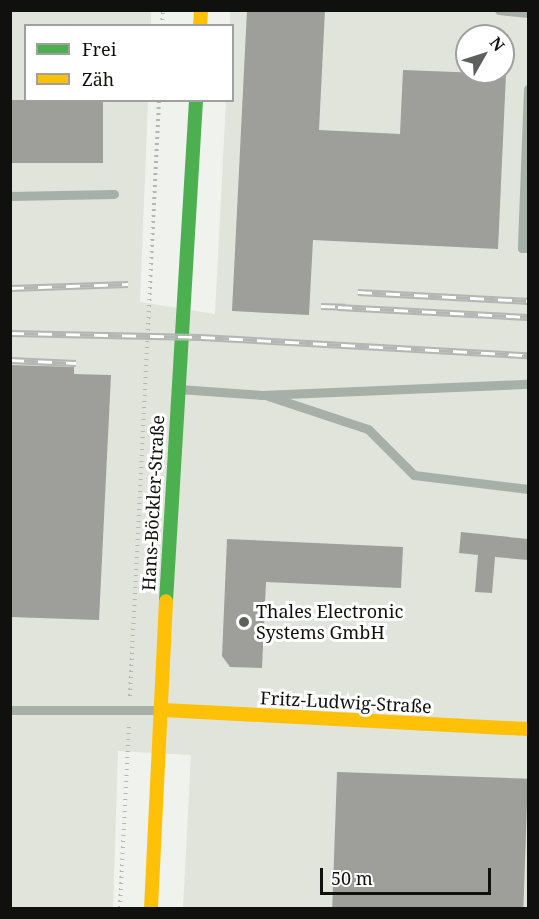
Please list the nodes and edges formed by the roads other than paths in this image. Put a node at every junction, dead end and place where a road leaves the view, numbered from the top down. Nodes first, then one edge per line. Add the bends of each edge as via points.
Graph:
1 (499, 10) edge
2 (528, 13) edge
3 (528, 89) edge
4 (196, 102) edge
5 (114, 194) dead end
6 (10, 196) edge
7 (528, 248) edge
8 (528, 384) edge
9 (177, 389) junction
10 (262, 395) junction
11 (528, 489) edge
12 (10, 710) edge
13 (163, 710) junction
14 (528, 729) edge
15 (151, 909) edge

1 - 2 lane
3 - 7 lane via 522,248
4 - 9 main road, Hans-Böckler-Straße
5 - 6 lane
8 - 10 lane
9 - 10 lane
9 - 13 main road, Hans-Böckler-Straße
10 - 11 lane via 368,429 414,475
12 - 13 lane
13 - 14 main road, Fritz-Ludwig-Straße
13 - 15 main road, Hans-Böckler-Straße

